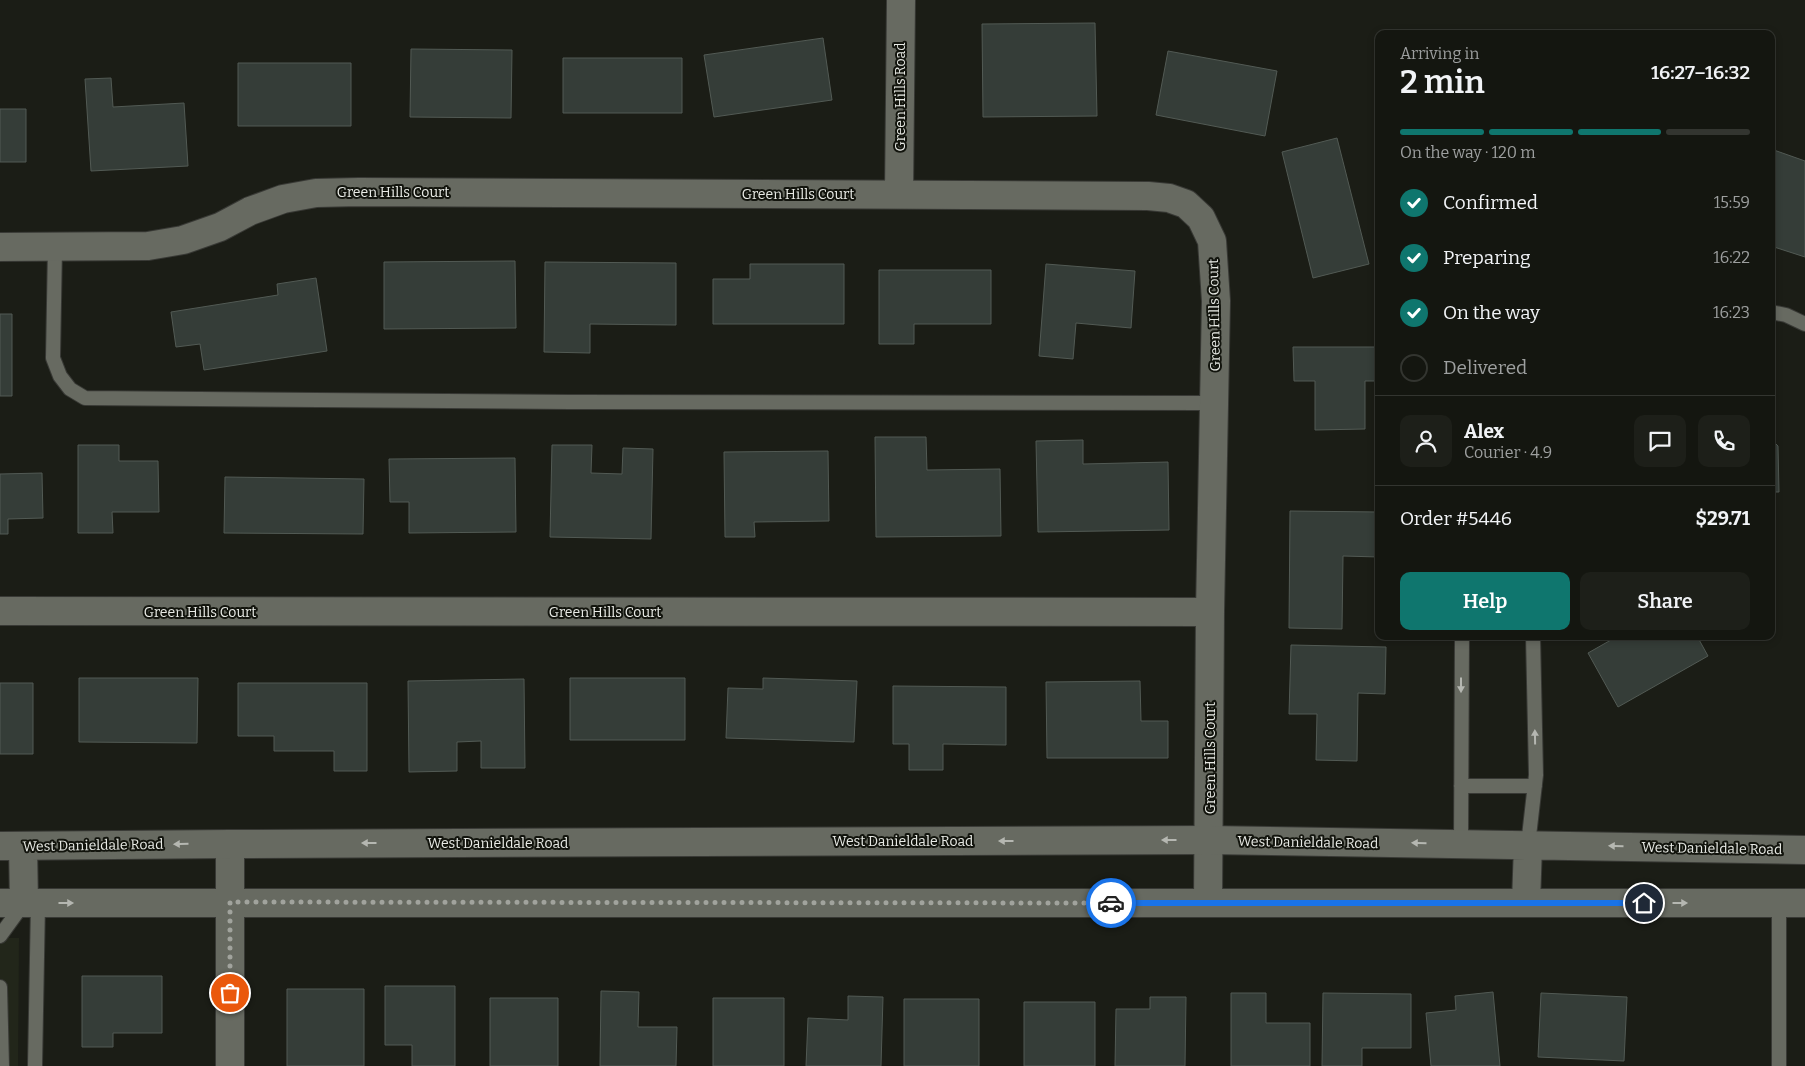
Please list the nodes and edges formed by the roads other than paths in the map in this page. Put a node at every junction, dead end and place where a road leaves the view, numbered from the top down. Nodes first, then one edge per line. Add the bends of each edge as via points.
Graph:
1 (901, 0) edge
2 (900, 194) junction
3 (55, 246) junction
4 (0, 247) edge
5 (1775, 313) edge
6 (1805, 324) edge
7 (1214, 403) junction
8 (0, 612) edge
9 (1210, 612) junction
10 (1462, 640) edge
11 (1534, 640) edge
12 (1461, 786) junction
13 (1534, 786) junction
14 (1209, 840) junction
15 (230, 844) junction
16 (1461, 844) junction
17 (1528, 845) junction
18 (12, 846) edge
19 (1805, 850) edge
20 (230, 902) junction
21 (21, 903) edge
22 (1208, 903) junction
23 (1526, 903) junction
24 (1792, 903) edge
25 (0, 936) edge
26 (0, 987) edge
27 (2, 1066) edge
28 (35, 1066) edge
29 (230, 1066) edge
30 (1779, 1066) edge

1 - 2 main road, Green Hills Road
2 - 3 main road, Green Hills Court via 316,193 283,199 183,240 148,246
2 - 7 main road, Green Hills Court via 1148,196 1186,204 1200,218 1212,241 1216,301
3 - 4 main road, Green Hills Court
3 - 7 lane via 53,358 60,376 70,389 84,398
5 - 6 lane
7 - 9 main road, Green Hills Court
8 - 9 main road, Green Hills Court
9 - 14 main road, Green Hills Court
10 -> 12 lane
13 -> 11 lane
12 - 13 lane
12 - 16 lane
13 - 17 lane
14 -> 15 main road, West Danieldale Road
16 -> 14 main road, West Danieldale Road
14 - 22 main road, Green Hills Court
15 -> 18 main road, West Danieldale Road
15 - 20 main road
16 - 17 main road, West Danieldale Road
19 -> 17 main road, West Danieldale Road
17 - 23 main road
18 - 21 main road
21 -> 20 main road
20 - 22 main road
20 - 29 main road
21 - 25 lane
21 - 28 lane
22 - 23 main road
23 -> 24 main road
24 - 30 lane
26 - 27 lane

